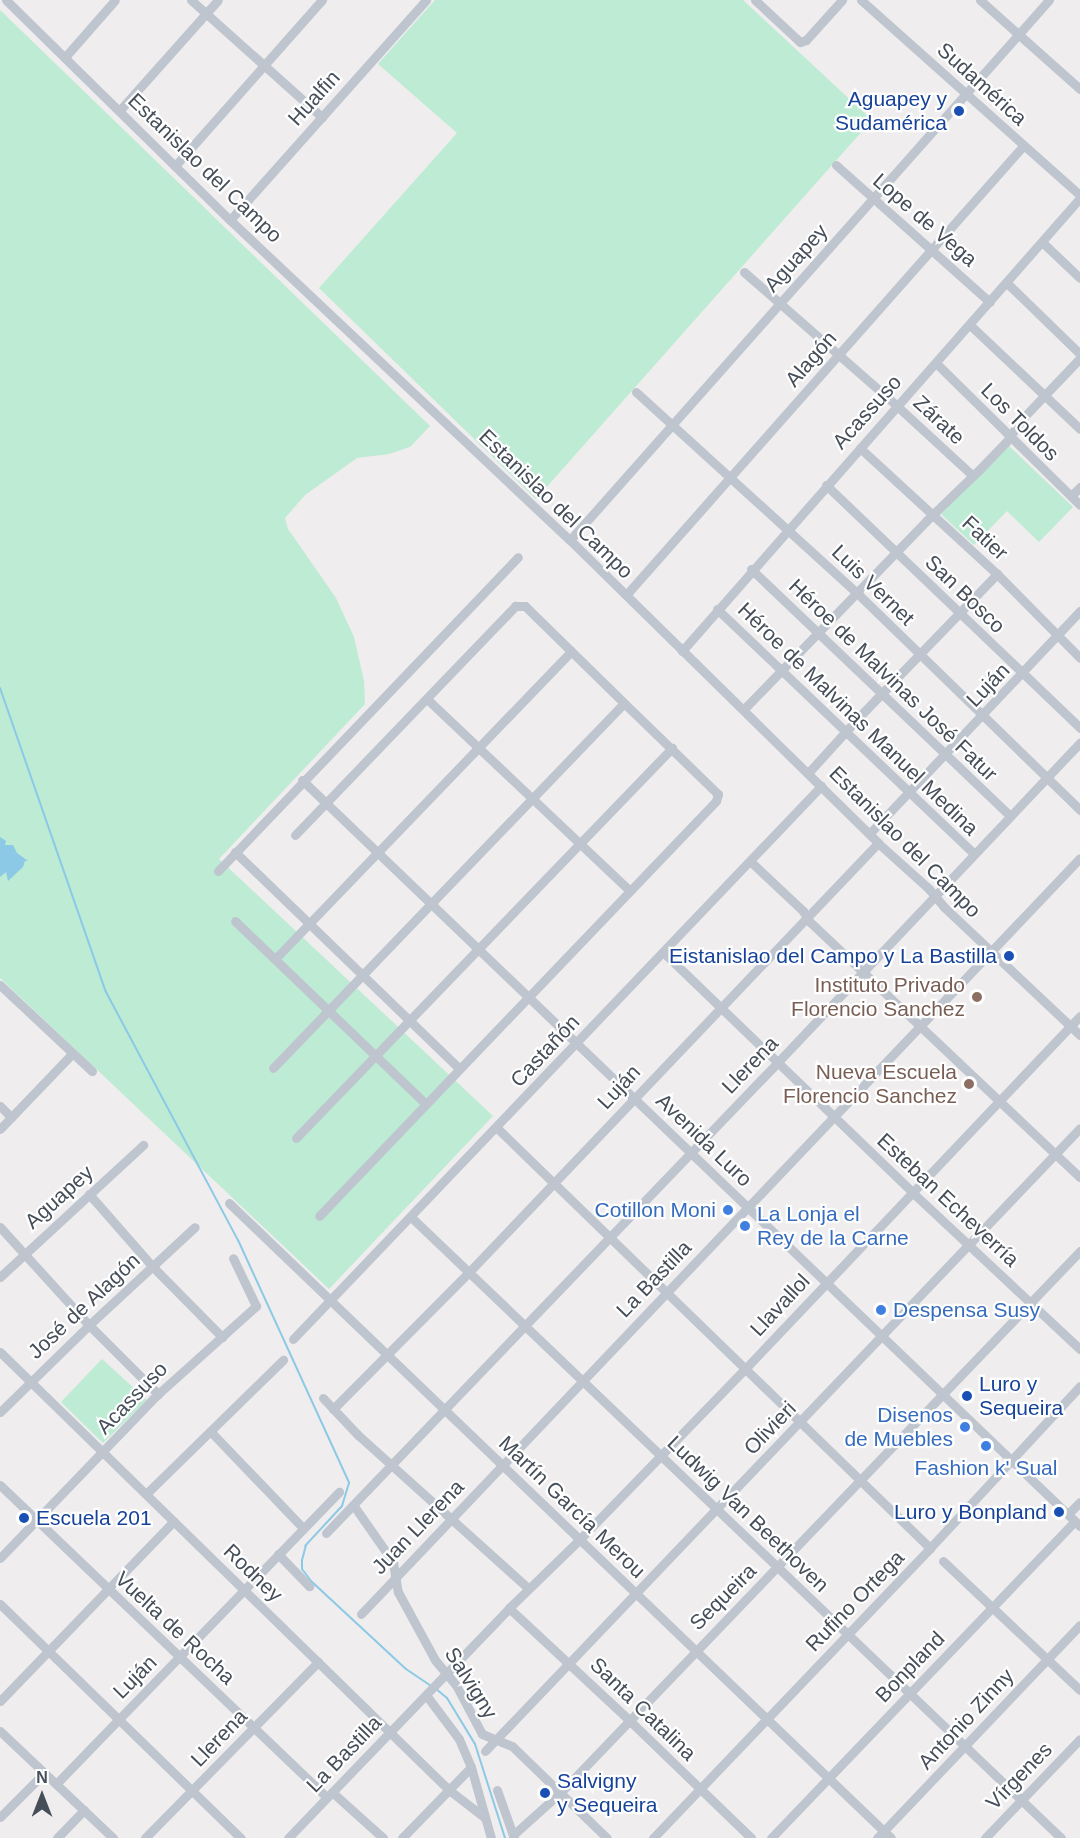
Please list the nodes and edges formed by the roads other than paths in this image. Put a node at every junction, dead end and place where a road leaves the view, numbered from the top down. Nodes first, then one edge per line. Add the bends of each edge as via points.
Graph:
1 (6, 0) edge
2 (115, 0) edge
3 (191, 0) edge
4 (218, 0) edge
5 (322, 0) edge
6 (426, 0) edge
7 (755, 0) edge
8 (843, 0) edge
9 (861, 0) edge
10 (980, 0) edge
11 (1049, 0) edge
12 (206, 13) junction
13 (1018, 34) junction
14 (66, 56) junction
15 (265, 65) junction
16 (1080, 89) edge
17 (966, 94) junction
18 (120, 110) junction
19 (322, 117) junction
20 (1023, 146) junction
21 (836, 165) dead end
22 (175, 166) junction
23 (1080, 197) edge
24 (873, 199) junction
25 (230, 220) junction
26 (1042, 242) junction
27 (932, 249) junction
28 (744, 272) dead end
29 (1080, 278) edge
30 (1006, 283) junction
31 (990, 302) junction
32 (780, 303) junction
33 (970, 325) junction
34 (839, 354) junction
35 (1080, 356) edge
36 (936, 363) junction
37 (636, 392) dead end
38 (1045, 396) junction
39 (897, 405) junction
40 (671, 425) junction
41 (1080, 429) edge
42 (1009, 437) junction
43 (860, 448) junction
44 (973, 476) junction
45 (730, 478) junction
46 (826, 485) junction
47 (1080, 487) edge
48 (1071, 496) junction
49 (1080, 505) edge
50 (933, 515) junction
51 (788, 529) junction
52 (570, 540) junction
53 (896, 551) junction
54 (518, 557) dead end
55 (751, 569) junction
56 (997, 574) junction
57 (856, 592) junction
58 (626, 595) junction
59 (717, 609) junction
60 (1080, 611) edge
61 (959, 613) junction
62 (818, 634) junction
63 (1059, 636) junction
64 (571, 651) junction
65 (682, 651) junction
66 (920, 654) junction
67 (1080, 658) edge
68 (782, 670) junction
69 (1023, 674) junction
70 (882, 694) junction
71 (427, 699) junction
72 (624, 703) junction
73 (744, 709) junction
74 (983, 716) junction
75 (1080, 728) edge
76 (845, 732) junction
77 (1080, 743) edge
78 (478, 747) junction
79 (672, 748) junction
80 (946, 755) junction
81 (809, 772) junction
82 (1047, 779) junction
83 (302, 780) junction
84 (821, 786) junction
85 (910, 793) junction
86 (531, 797) junction
87 (326, 803) junction
88 (1080, 810) edge
89 (1010, 816) junction
90 (870, 833) junction
91 (296, 836) dead end
92 (878, 843) junction
93 (580, 844) junction
94 (235, 852) junction
95 (378, 852) junction
96 (974, 854) junction
97 (1080, 858) edge
98 (750, 861) junction
99 (218, 871) dead end
100 (629, 890) junction
101 (935, 897) junction
102 (430, 902) junction
103 (806, 916) junction
104 (235, 921) dead end
105 (310, 923) junction
106 (479, 949) junction
107 (992, 951) junction
108 (663, 952) junction
109 (275, 959) junction
110 (863, 972) junction
111 (363, 973) junction
112 (0, 986) edge
113 (528, 996) junction
114 (719, 1008) junction
115 (328, 1011) junction
116 (1080, 1016) edge
117 (412, 1020) junction
118 (921, 1026) junction
119 (1071, 1026) junction
120 (1080, 1035) edge
121 (577, 1043) junction
122 (73, 1053) junction
123 (376, 1056) junction
124 (777, 1063) junction
125 (273, 1068) dead end
126 (459, 1068) junction
127 (92, 1071) dead end
128 (634, 1098) junction
129 (1000, 1101) junction
130 (425, 1103) junction
131 (0, 1106) edge
132 (11, 1117) junction
133 (835, 1117) junction
134 (496, 1127) junction
135 (1080, 1128) edge
136 (0, 1129) edge
137 (296, 1138) dead end
138 (143, 1145) dead end
139 (692, 1152) junction
140 (1056, 1154) junction
141 (1080, 1177) edge
142 (554, 1183) junction
143 (912, 1192) junction
144 (89, 1194) junction
145 (229, 1203) dead end
146 (747, 1207) junction
147 (319, 1216) dead end
148 (411, 1217) junction
149 (0, 1227) edge
150 (195, 1227) dead end
151 (609, 1238) junction
152 (970, 1245) junction
153 (1080, 1251) edge
154 (25, 1253) junction
155 (233, 1258) dead end
156 (152, 1266) junction
157 (469, 1272) junction
158 (0, 1277) edge
159 (826, 1283) junction
160 (665, 1293) junction
161 (330, 1301) junction
162 (1032, 1302) junction
163 (89, 1325) junction
164 (525, 1325) junction
165 (222, 1336) junction
166 (883, 1336) junction
167 (293, 1339) dead end
168 (1080, 1348) edge
169 (0, 1352) edge
170 (387, 1357) junction
171 (283, 1360) dead end
172 (744, 1370) junction
173 (583, 1380) junction
174 (31, 1381) junction
175 (1080, 1386) edge
176 (158, 1394) junction
177 (943, 1395) junction
178 (323, 1398) dead end
179 (333, 1409) junction
180 (444, 1410) junction
181 (0, 1412) edge
182 (800, 1423) junction
183 (211, 1432) junction
184 (103, 1454) junction
185 (661, 1455) junction
186 (1012, 1460) junction
187 (392, 1465) junction
188 (502, 1465) junction
189 (859, 1481) junction
190 (0, 1485) edge
191 (339, 1492) dead end
192 (146, 1494) junction
193 (1080, 1502) edge
194 (354, 1506) junction
195 (717, 1509) junction
196 (452, 1517) junction
197 (1074, 1520) edge
198 (37, 1521) junction
199 (174, 1521) junction
200 (303, 1528) junction
201 (326, 1533) dead end
202 (579, 1540) junction
203 (930, 1548) junction
204 (278, 1554) junction
205 (0, 1557) edge
206 (943, 1561) dead end
207 (777, 1568) junction
208 (397, 1574) junction
209 (309, 1586) dead end
210 (528, 1588) junction
211 (107, 1590) junction
212 (244, 1590) junction
213 (635, 1594) junction
214 (0, 1604) edge
215 (992, 1607) junction
216 (509, 1608) junction
217 (361, 1614) dead end
218 (1080, 1625) edge
219 (847, 1635) junction
220 (49, 1650) junction
221 (694, 1652) junction
222 (180, 1657) junction
223 (1048, 1659) junction
224 (318, 1662) junction
225 (569, 1664) junction
226 (447, 1672) junction
227 (1080, 1690) edge
228 (910, 1693) junction
229 (426, 1695) junction
230 (0, 1701) edge
231 (119, 1719) junction
232 (629, 1719) junction
233 (767, 1719) junction
234 (254, 1727) junction
235 (390, 1733) junction
236 (1, 1734) edge
237 (1080, 1739) edge
238 (497, 1740) junction
239 (966, 1746) junction
240 (485, 1751) dead end
241 (471, 1767) junction
242 (44, 1773) junction
243 (829, 1778) junction
244 (56, 1784) junction
245 (700, 1789) junction
246 (449, 1790) junction
247 (497, 1790) dead end
248 (193, 1791) junction
249 (561, 1792) junction
250 (330, 1795) junction
251 (1021, 1800) junction
252 (84, 1810) junction
253 (0, 1817) edge
254 (484, 1817) junction
255 (884, 1836) edge
256 (513, 1837) edge
257 (57, 1838) edge
258 (113, 1838) edge
259 (145, 1838) edge
260 (241, 1838) edge
261 (288, 1838) edge
262 (383, 1838) edge
263 (402, 1838) edge
264 (491, 1838) edge
265 (607, 1838) edge
266 (653, 1838) edge
267 (751, 1838) edge
268 (771, 1838) edge
269 (985, 1838) edge
270 (1061, 1838) edge

1 - 14 street, Estanislao del Campo
2 - 14 street
3 - 12 street
4 - 12 street
5 - 15 street
6 - 19 street, Hualfin
7 - 8 street via 800,42
9 - 17 street, Sudamérica
10 - 13 street
11 - 13 street, Aguapey
12 - 15 street
12 - 18 street
13 - 16 street
13 - 17 street, Aguapey
14 - 18 street, Estanislao del Campo
15 - 19 street
15 - 22 street
17 - 20 street, Sudamérica
17 - 24 street, Aguapey
18 - 22 street, Estanislao del Campo
19 - 25 street, Hualfin
20 - 23 street, Sudamérica
20 - 27 street, Alagón
21 - 24 street, Lope de Vega
22 - 25 street, Estanislao del Campo
23 - 26 street, Acassuso
24 - 27 street, Lope de Vega
24 - 32 street, Aguapey
25 - 52 street, Estanislao del Campo
26 - 29 street
26 - 30 street, Acassuso
27 - 31 street, Lope de Vega
27 - 34 street, Alagón
28 - 32 street, Zárate
30 - 31 street, Acassuso
30 - 35 street
31 - 33 street, Acassuso
32 - 34 street, Zárate
32 - 40 street, Aguapey
33 - 36 street, Acassuso
33 - 38 street
34 - 39 street, Zárate
34 - 45 street, Alagón
35 - 38 street
36 - 39 street, Acassuso
36 - 42 street, Los Toldos
37 - 40 street, Luis Vernet
38 - 41 street
38 - 42 street
39 - 43 street, Acassuso
39 - 44 street, Zárate
40 - 45 street, Luis Vernet
40 - 52 street, Aguapey
42 - 44 street
42 - 48 street, Los Toldos
43 - 46 street, Acassuso
43 - 50 street, Fatier
44 - 50 street
45 - 51 street, Luis Vernet
45 - 58 street, Alagón
46 - 51 street, Acassuso
46 - 53 street, San Bosco
47 - 48 street
48 - 49 street, Los Toldos
50 - 53 street
50 - 56 street, Fatier
51 - 55 street, Acassuso
51 - 57 street, Luis Vernet
52 - 58 street, Estanislao del Campo
53 - 57 street
53 - 61 street, San Bosco
54 - 83 street
55 - 59 street, Acassuso
55 - 62 street, Héroe de Malvinas José Fatur
56 - 61 street
56 - 63 street, Fatier
57 - 62 street
57 - 66 street, Luis Vernet
58 - 65 street, Estanislao del Campo
59 - 65 street, Acassuso
59 - 68 street, Héroe de Malvinas Manuel Medina
60 - 63 street, Luján
61 - 66 street
61 - 69 street, San Bosco
62 - 68 street
62 - 70 street, Héroe de Malvinas José Fatur
63 - 67 street, Fatier
63 - 69 street, Luján
64 - 71 street via 525,606 515,606
64 - 72 street
64 - 78 street
65 - 73 street, Estanislao del Campo
66 - 70 street
66 - 74 street, Luis Vernet
68 - 73 street
68 - 76 street, Héroe de Malvinas Manuel Medina
69 - 74 street, Luján
69 - 75 street, San Bosco
70 - 76 street
70 - 80 street, Héroe de Malvinas José Fatur
71 - 78 street
71 - 87 street
72 - 79 street
72 - 86 street
73 - 81 street, Estanislao del Campo
74 - 80 street, Luján
74 - 82 street, Luis Vernet
76 - 81 street
76 - 85 street, Héroe de Malvinas Manuel Medina
77 - 82 street, Llerena
78 - 86 street
78 - 95 street
79 - 93 street
79 - 100 street via 716,790 718,798
80 - 85 street, Luján
80 - 89 street, Héroe de Malvinas José Fatur
81 - 84 street, Estanislao del Campo
82 - 88 street, Luis Vernet
82 - 89 street, Llerena
83 - 87 street, Avenida Luro
83 - 94 street
84 - 90 street, Estanislao del Campo
84 - 98 street, Castañón
85 - 90 street, Luján
85 - 96 street, Héroe de Malvinas Manuel Medina
86 - 93 street
86 - 102 street
87 - 91 street
87 - 95 street, Avenida Luro
89 - 96 street, Llerena
90 - 92 street, Estanislao del Campo
92 - 101 street, Estanislao del Campo
92 - 103 street, Luján
93 - 100 street
93 - 106 street
94 - 99 street
94 - 105 street
95 - 102 street, Avenida Luro
95 - 105 street
96 - 101 street, Llerena
97 - 107 street, La Bastilla
98 - 103 street
98 - 108 street, Castañón
100 - 113 street
101 - 107 street, Estanislao del Campo
101 - 110 street, Llerena
102 - 106 street, Avenida Luro
102 - 111 street
103 - 110 street
103 - 114 street, Luján
104 - 109 street
105 - 109 street
105 - 111 street
106 - 113 street, Avenida Luro
106 - 117 street
107 - 118 street, La Bastilla
107 - 119 street, Estanislao del Campo
108 - 114 street, Esteban Echeverría
108 - 121 street, Castañón
109 - 115 street
110 - 118 street
110 - 124 street, Llerena
111 - 115 street
111 - 117 street
112 - 122 street
113 - 121 street, Avenida Luro
113 - 126 street
114 - 124 street, Esteban Echeverría
114 - 128 street, Luján
115 - 123 street
115 - 125 street
116 - 119 street, Llavallol
117 - 123 street
117 - 126 street
118 - 129 street
118 - 133 street, La Bastilla
119 - 120 street, Estanislao del Campo
119 - 129 street, Llavallol
121 - 128 street, Avenida Luro
121 - 134 street, Castañón
122 - 127 street
122 - 132 street
123 - 130 street
123 - 137 street
124 - 133 street, Esteban Echeverría
124 - 139 street, Llerena
126 - 130 street
128 - 139 street, Avenida Luro
128 - 142 street, Luján
129 - 140 street
129 - 143 street, Llavallol
130 - 147 street
131 - 132 street
132 - 136 street
133 - 143 street, Esteban Echeverría
133 - 146 street, La Bastilla
134 - 142 street
134 - 148 street, Castañón
135 - 140 street, Olivieri
138 - 144 street, Aguapey
139 - 146 street, Avenida Luro
139 - 151 street, Llerena
140 - 141 street
140 - 152 street, Olivieri
142 - 151 street
142 - 157 street, Luján
143 - 152 street, Esteban Echeverría
143 - 159 street, Llavallol
144 - 154 street, Aguapey
144 - 156 street
145 - 161 street, Martín García Merou
146 - 159 street, Avenida Luro
146 - 160 street, La Bastilla
148 - 157 street, Ludwig Van Beethoven
148 - 161 street, Castañón
149 - 154 street
150 - 156 street, José de Alagón
151 - 160 street
151 - 164 street, Llerena
152 - 162 street, Esteban Echeverría
152 - 166 street, Olivieri
153 - 162 street, Sequeira
154 - 158 street, Aguapey
154 - 163 street
155 - 165 street, Acassuso via 256,1306
156 - 163 street, José de Alagón
156 - 165 street
157 - 164 street, Ludwig Van Beethoven
157 - 170 street, Luján
159 - 166 street, Avenida Luro
159 - 172 street, Llavallol
160 - 172 street
160 - 173 street, La Bastilla
161 - 167 street, Castañón
161 - 170 street, Martín García Merou
162 - 168 street, Esteban Echeverría
162 - 177 street, Sequeira
163 - 174 street, José de Alagón
163 - 176 street
164 - 173 street, Ludwig Van Beethoven
164 - 180 street, Llerena
165 - 176 street, Acassuso
166 - 177 street, Avenida Luro
166 - 182 street, Olivieri
169 - 174 street, Rodney
170 - 179 street, Luján
170 - 180 street, Martín García Merou
171 - 183 street
172 - 182 street
172 - 185 street, Llavallol
173 - 185 street, Ludwig Van Beethoven
173 - 188 street, La Bastilla
174 - 181 street, José de Alagón
174 - 184 street, Rodney
175 - 186 street, Rufino Ortega
176 - 184 street, Acassuso
177 - 186 street, Avenida Luro
177 - 189 street, Sequeira
178 - 179 street
179 - 187 street
180 - 187 street
180 - 188 street, Martín García Merou
182 - 189 street
182 - 195 street, Olivieri
183 - 192 street
183 - 200 street
184 - 192 street, Rodney
184 - 198 street, Acassuso
185 - 195 street, Ludwig Van Beethoven
185 - 202 street, Llavallol
186 - 197 street, Avenida Luro
186 - 203 street, Rufino Ortega
187 - 194 street
187 - 196 street
188 - 196 street, Juan Llerena
188 - 202 street, Martín García Merou
189 - 203 street
189 - 207 street, Sequeira
190 - 198 street, Vuelta de Rocha
191 - 200 street, Luján
192 - 199 street, Rodney
193 - 197 street, Bonpland
194 - 201 street
194 - 208 street, Salvigny via 393,1562
195 - 207 street, Ludwig Van Beethoven
195 - 213 street, Olivieri
196 - 208 street, Juan Llerena
196 - 210 street
197 - 215 street, Bonpland
198 - 205 street, Acassuso
198 - 211 street, Vuelta de Rocha
199 - 211 street
199 - 212 street, Rodney
200 - 204 street, Luján
202 - 210 street
202 - 213 street, Martín García Merou
203 - 219 street, Rufino Ortega
204 - 209 street
204 - 212 street, Luján
206 - 215 street
207 - 219 street, Ludwig Van Beethoven
207 - 221 street, Sequeira
208 - 217 street, Juan Llerena
208 - 226 street, Salvigny via 398,1592 435,1660
210 - 216 street
211 - 220 street
211 - 222 street, Vuelta de Rocha
212 - 222 street, Luján
212 - 224 street, Rodney
213 - 221 street, Martín García Merou
213 - 225 street, Olivieri
214 - 220 street
215 - 223 street
215 - 228 street, Bonpland
216 - 225 street, Santa Catalina
216 - 226 street
218 - 223 street, Antonio Zinny
219 - 228 street, Ludwig Van Beethoven
219 - 233 street, Rufino Ortega
220 - 230 street
220 - 231 street
221 - 232 street, Sequeira
221 - 233 street, Martín García Merou
222 - 231 street, Luján
222 - 234 street, Vuelta de Rocha
223 - 227 street
223 - 239 street, Antonio Zinny
224 - 234 street, Llerena
224 - 235 street, Rodney
225 - 232 street, Santa Catalina
225 - 238 street, Olivieri
226 - 229 street, La Bastilla
226 - 238 street, Salvigny via 482,1734
228 - 239 street, Ludwig Van Beethoven
228 - 243 street, Bonpland
229 - 235 street, La Bastilla
229 - 241 street via 459,1740
231 - 244 street, Luján
231 - 248 street
232 - 245 street, Santa Catalina
232 - 249 street, Sequeira
233 - 243 street, Martín García Merou
233 - 245 street, Rufino Ortega
234 - 248 street, Llerena
234 - 250 street, Vuelta de Rocha
235 - 246 street, Rodney
235 - 250 street, La Bastilla
236 - 242 street
237 - 251 street, Vírgenes
238 - 240 street, Olivieri
238 - 249 street, Salvigny via 512,1746
239 - 251 street, Ludwig Van Beethoven
239 - 255 street, Antonio Zinny
241 - 246 street
241 - 254 street
242 - 244 street
242 - 253 street
243 - 255 street, Martín García Merou
243 - 268 street, Bonpland
244 - 252 street
245 - 266 street, Rufino Ortega
245 - 267 street, Santa Catalina
246 - 254 street, Rodney
246 - 263 street
247 - 256 street
248 - 259 street, Llerena
248 - 260 street
249 - 256 street, Sequeira
249 - 265 street, Salvigny
250 - 261 street, La Bastilla
250 - 262 street, Vuelta de Rocha
251 - 269 street, Vírgenes
251 - 270 street, Ludwig Van Beethoven
252 - 257 street
252 - 258 street
254 - 264 street

